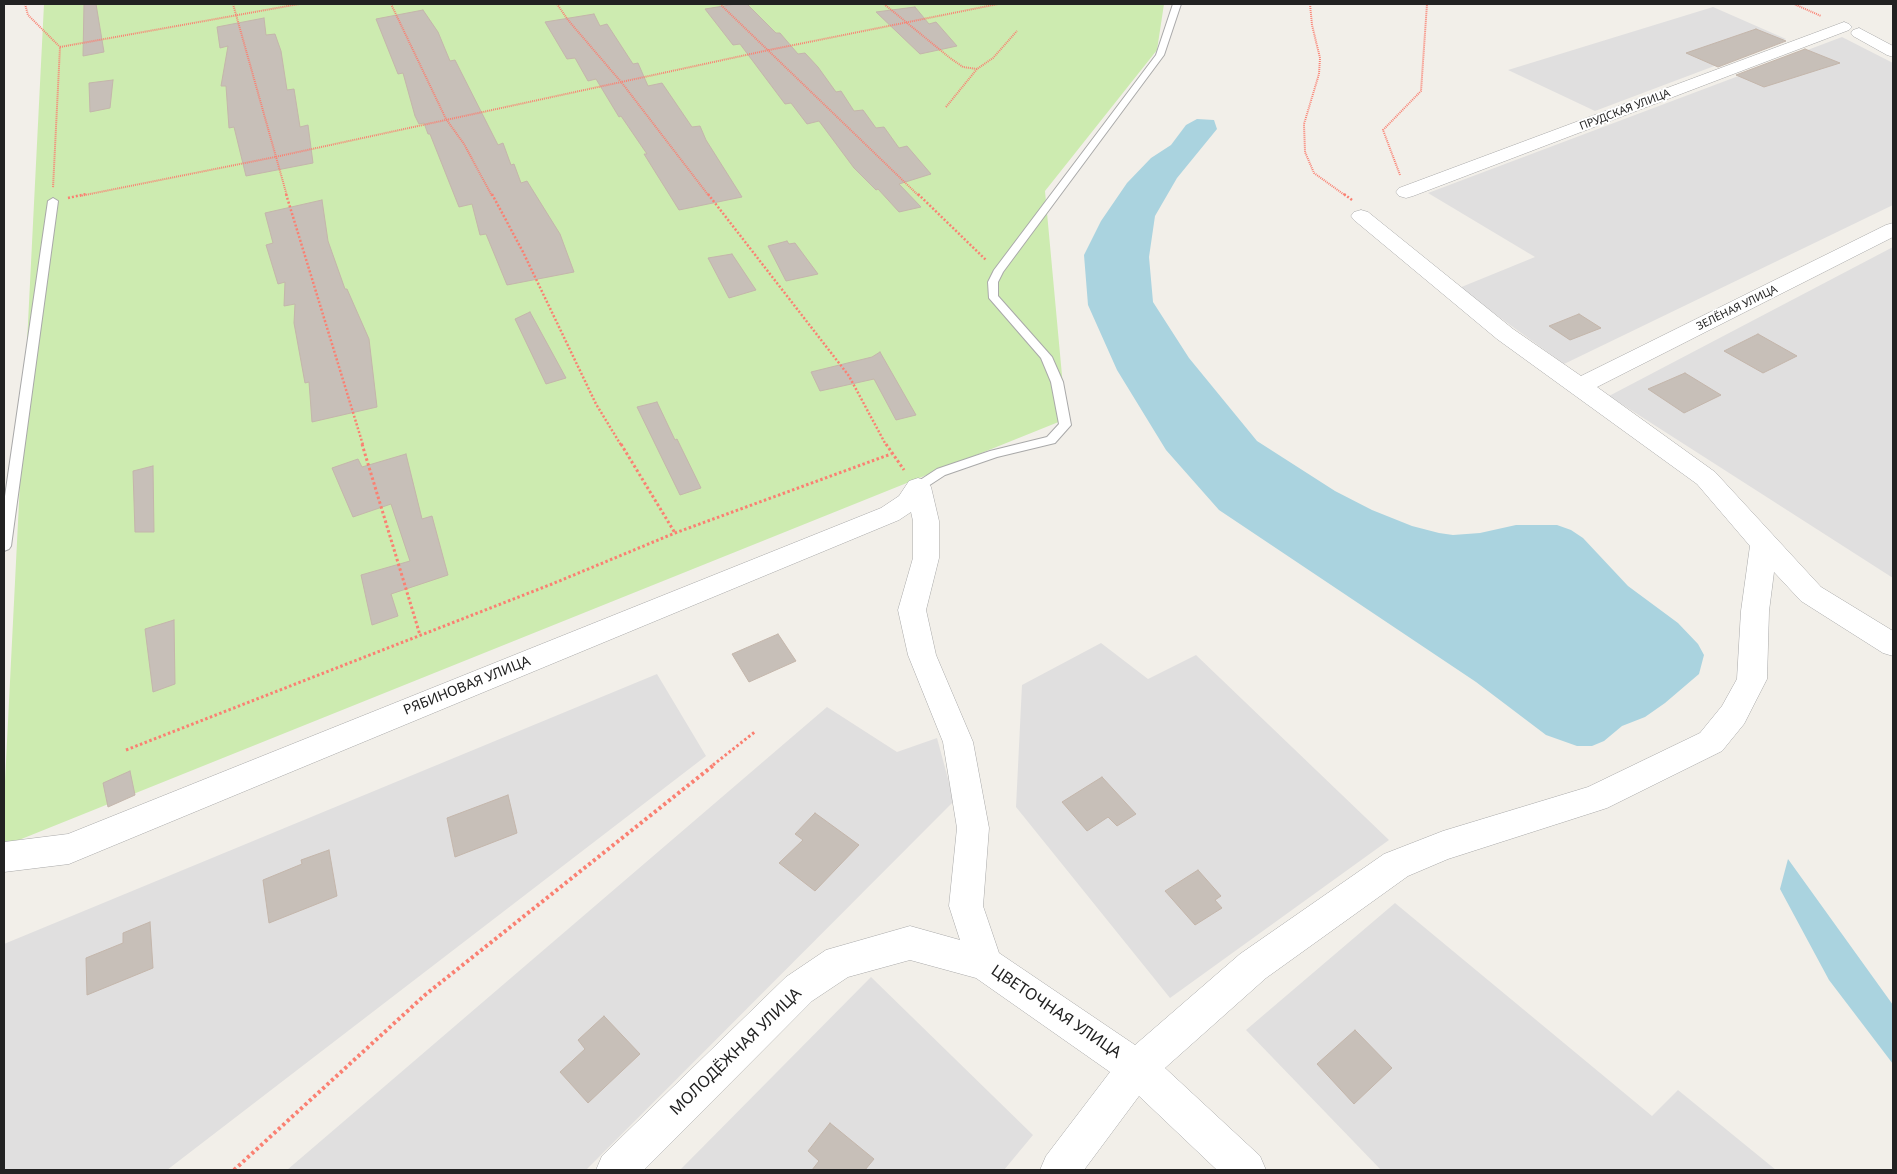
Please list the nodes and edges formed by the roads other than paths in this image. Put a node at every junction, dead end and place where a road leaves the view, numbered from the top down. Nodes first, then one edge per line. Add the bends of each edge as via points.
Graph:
1 (1177, 4) edge
2 (1893, 52) edge
3 (1406, 192) road end
4 (53, 201) road end
5 (1361, 216) road end
6 (1893, 230) edge
7 (1580, 386) junction
8 (918, 487) junction
9 (1764, 544) junction
10 (4, 546) edge
11 (1893, 645) edge
12 (4, 857) edge
13 (985, 964) junction
14 (1137, 1068) junction
15 (616, 1170) edge
16 (1060, 1170) edge
17 (1246, 1170) edge

1 - 8 lane via 1160,55 993,282 993,296 1046,357 1057,382 1065,425 1050,440 941,472
2 - 3 street, ПРУДСКАЯ УЛИЦА via 1852,30
4 - 10 lane
5 - 7 street via 1505,334
6 - 7 street, ЗЕЛЁНАЯ УЛИЦА
7 - 9 street via 1706,478
8 - 12 street, РЯБИНОВАЯ УЛИЦА via 908,502 890,514 69,849
8 - 13 street, ЦВЕТОЧНАЯ УЛИЦА via 926,521 926,558 912,610 922,655 958,742 973,828 966,906
9 - 11 street via 1811,594
9 - 14 street via 1755,611 1752,679 1733,715 1711,742 1596,798 1444,846 1396,865 1253,966
13 - 14 street, ЦВЕТОЧНАЯ УЛИЦА
13 - 15 street, МОЛОДЁЖНАЯ УЛИЦА via 910,943 839,962 799,989
14 - 16 street
14 - 17 street, ЦВЕТОЧНАЯ УЛИЦА

